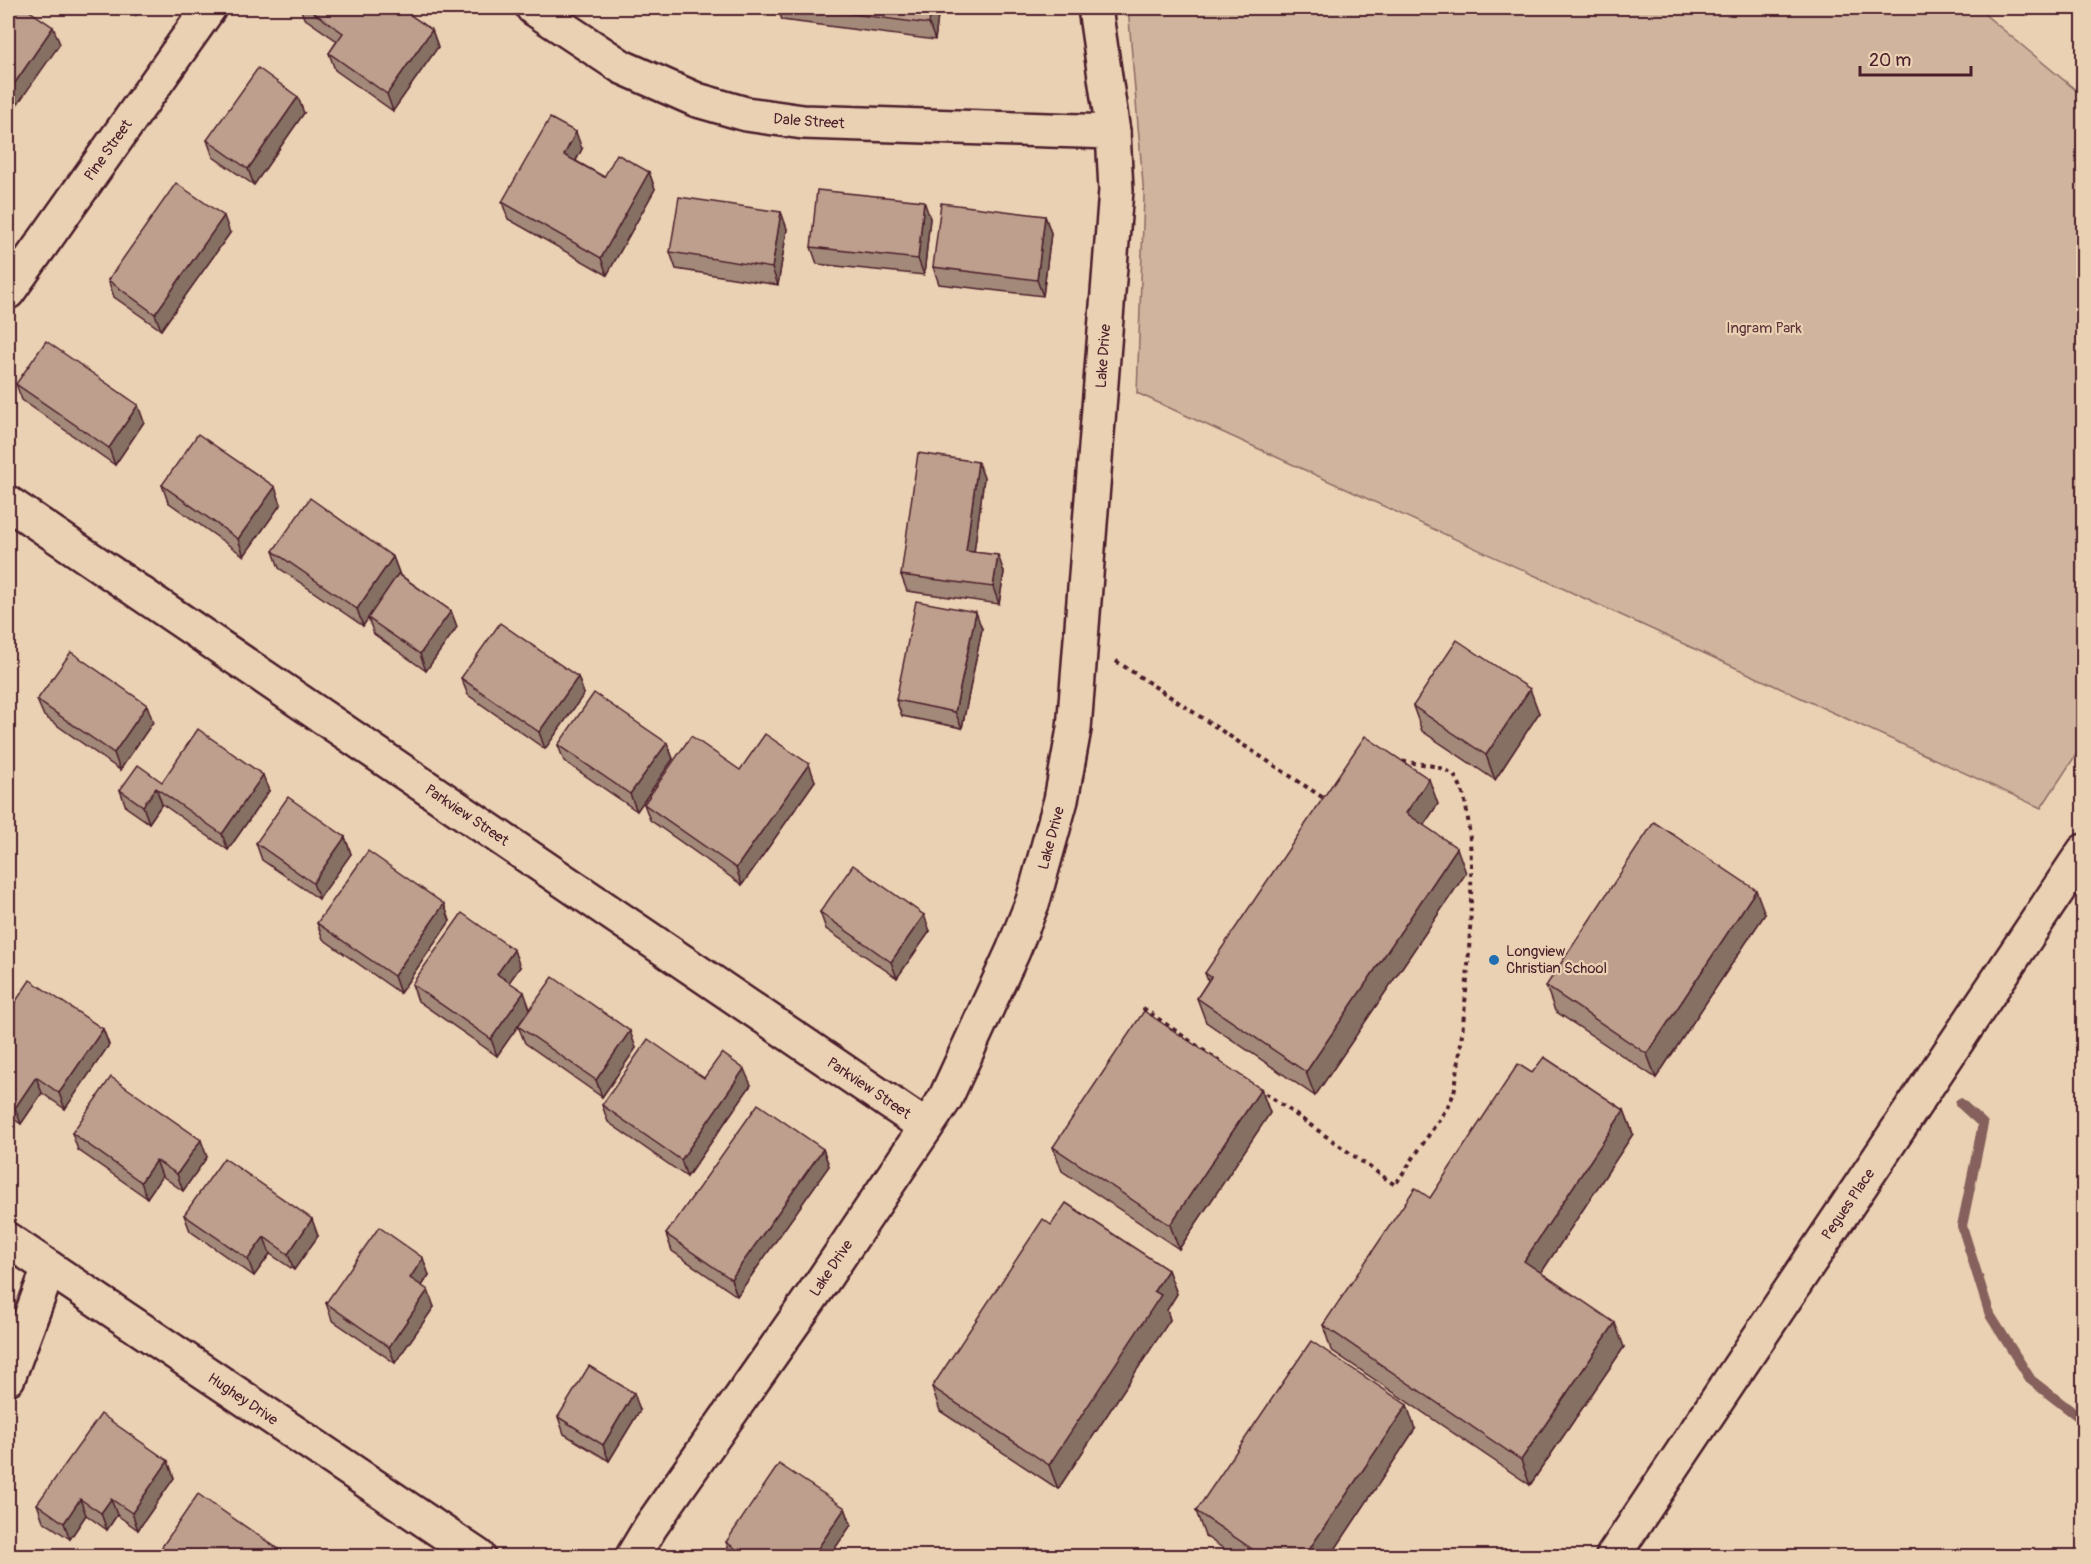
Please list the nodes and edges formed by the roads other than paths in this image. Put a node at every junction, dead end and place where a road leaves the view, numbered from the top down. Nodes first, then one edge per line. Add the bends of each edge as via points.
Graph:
1 (209, 8) edge
2 (533, 8) edge
3 (1095, 8) edge
4 (1113, 132) junction
5 (8, 292) edge
6 (8, 503) edge
7 (2084, 851) edge
8 (927, 1127) junction
9 (8, 1240) edge
10 (49, 1268) junction
11 (8, 1378) edge
12 (478, 1557) edge
13 (633, 1557) edge
14 (1613, 1557) edge

1 - 5 street, Pine Street
2 - 4 street, Dale Street via 622,67 698,100 738,112 803,122
3 - 4 street, Lake Drive
4 - 8 street, Lake Drive via 1116,189 1069,766 1046,859 1021,931 954,1081
6 - 8 street, Parkview Street
7 - 14 street, Pegues Place
8 - 13 street, Lake Drive
9 - 10 street, Hughey Drive
10 - 11 street
10 - 12 street, Hughey Drive

